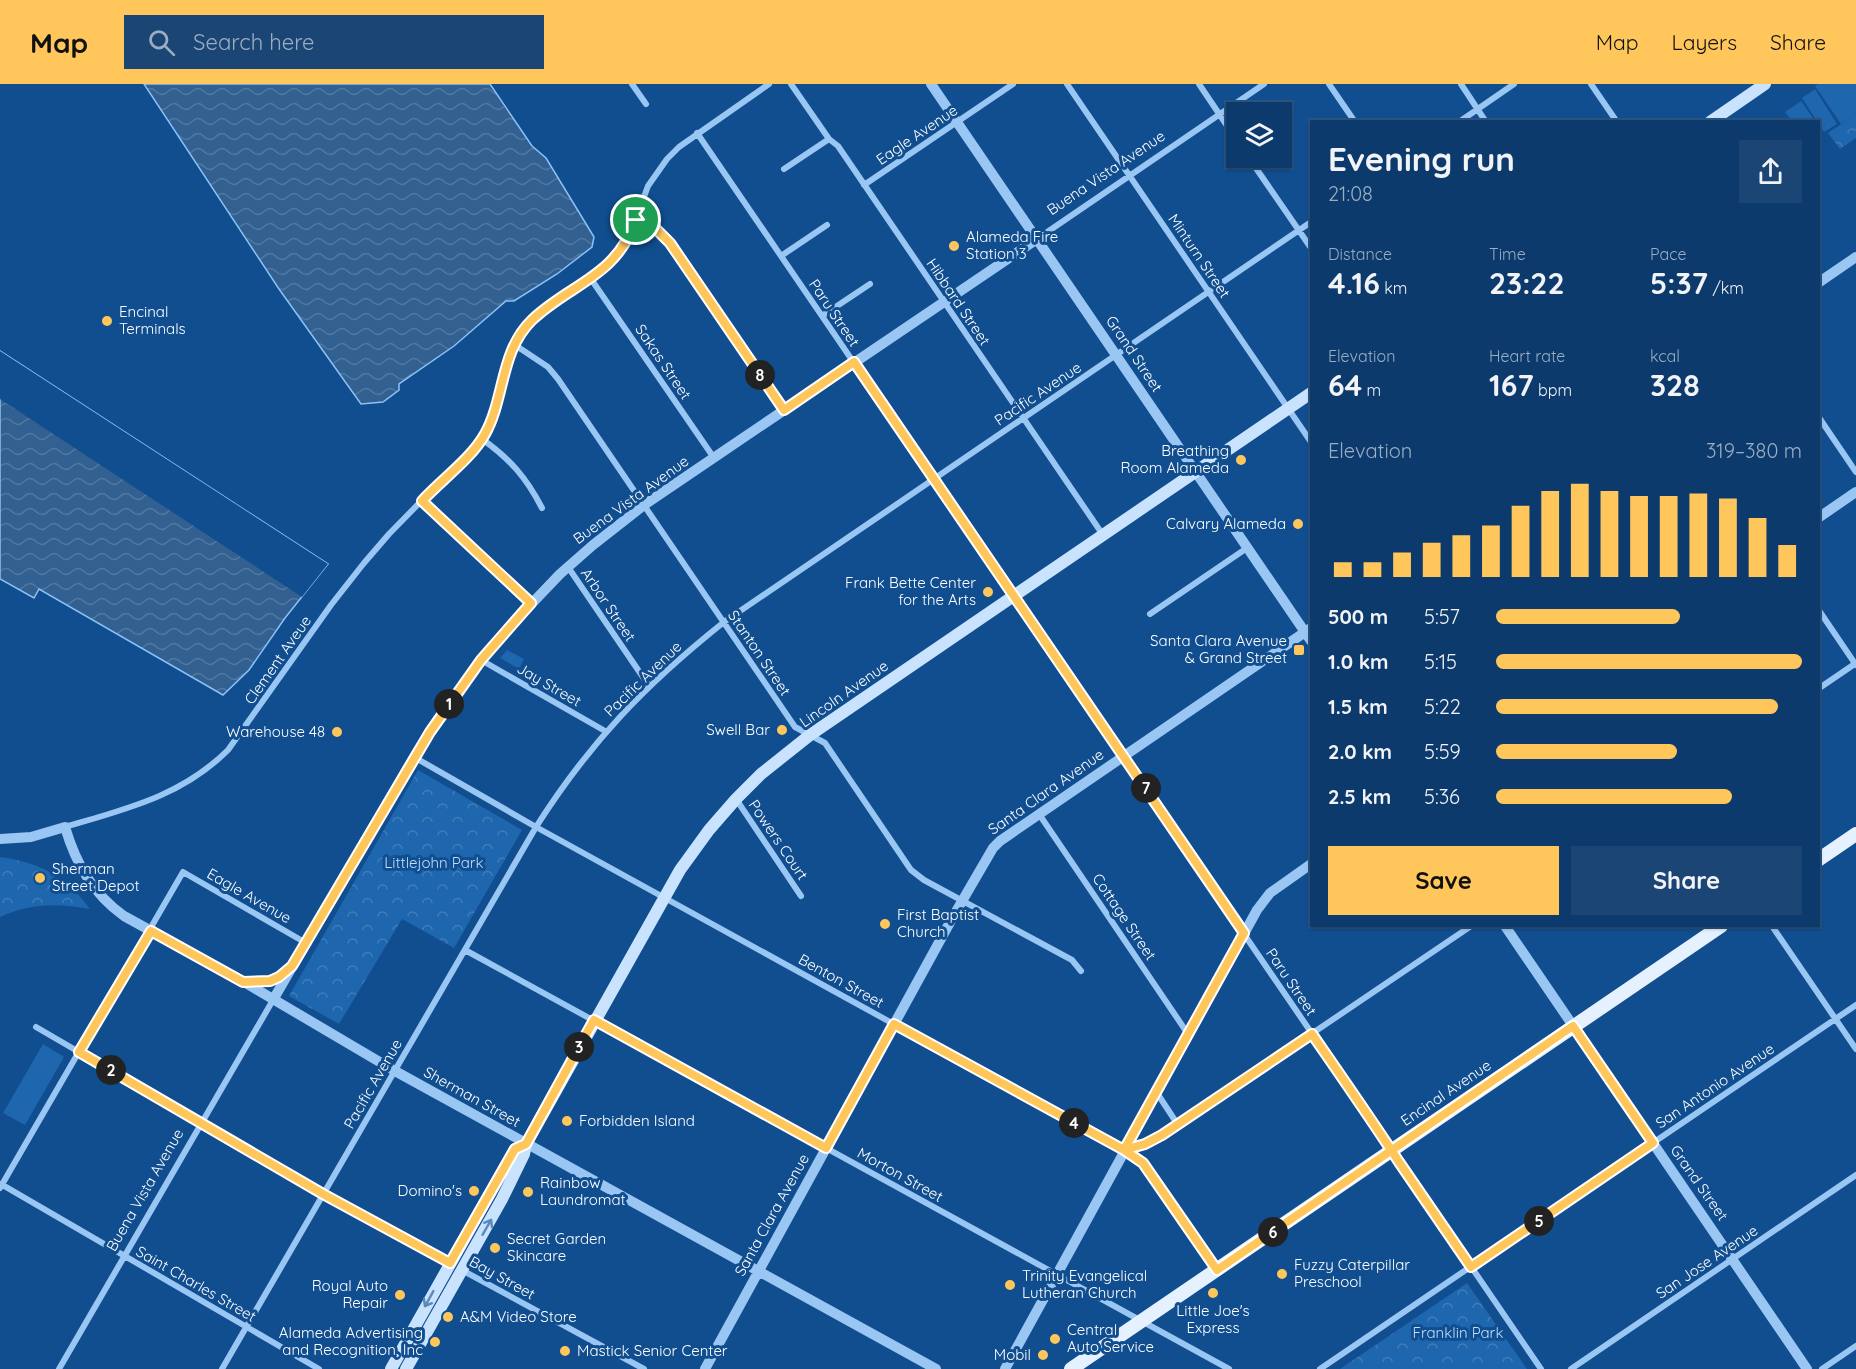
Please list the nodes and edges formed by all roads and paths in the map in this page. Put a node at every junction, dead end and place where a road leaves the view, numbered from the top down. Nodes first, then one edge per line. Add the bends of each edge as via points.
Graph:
1 (632, 84) edge
2 (770, 84) edge
3 (791, 84) edge
4 (932, 84) edge
5 (1013, 84) edge
6 (1067, 84) edge
7 (1199, 84) edge
8 (1264, 84) edge
9 (1329, 84) edge
10 (1461, 84) edge
11 (1514, 84) edge
12 (1591, 84) edge
13 (1765, 84) edge
14 (646, 104) dead end
15 (1478, 109) junction
16 (1219, 114) junction
17 (1354, 120) edge
18 (1462, 120) edge
19 (1485, 120) edge
20 (1616, 120) edge
21 (1713, 120) edge
22 (957, 122) junction
23 (1226, 124) edge
24 (697, 133) junction
25 (829, 139) junction
26 (1256, 168) edge
27 (784, 169) dead end
28 (1130, 176) junction
29 (864, 185) junction
30 (636, 220) junction
31 (1310, 223) edge
32 (827, 225) dead end
33 (1299, 230) junction
34 (1037, 239) junction
35 (1310, 246) edge
36 (781, 256) junction
37 (1856, 257) edge
38 (591, 279) junction
39 (1820, 282) edge
40 (870, 284) dead end
41 (1209, 292) junction
42 (944, 302) junction
43 (822, 316) junction
44 (515, 345) junction
45 (1116, 356) junction
46 (854, 362) junction
47 (1310, 394) edge
48 (1288, 409) junction
49 (784, 410) junction
50 (1023, 419) junction
51 (1820, 419) edge
52 (482, 439) junction
53 (1310, 441) edge
54 (714, 458) junction
55 (1195, 472) junction
56 (1856, 472) edge
57 (934, 480) junction
58 (1856, 492) edge
59 (422, 501) junction
60 (644, 505) junction
61 (542, 508) dead end
62 (1820, 517) edge
63 (1103, 536) junction
64 (1247, 548) junction
65 (568, 567) junction
66 (1014, 596) junction
67 (531, 603) junction
68 (1820, 612) edge
69 (1150, 614) dead end
70 (724, 622) junction
71 (1309, 634) edge
72 (481, 660) junction
73 (1856, 664) edge
74 (649, 686) junction
75 (1820, 689) edge
76 (605, 731) junction
77 (810, 735) junction
78 (414, 756) junction
79 (1124, 756) junction
80 (736, 799) junction
81 (1040, 814) junction
82 (65, 827) junction
83 (536, 827) junction
84 (1856, 834) edge
85 (0, 839) edge
86 (1820, 859) edge
87 (1310, 865) edge
88 (801, 896) dead end
89 (664, 898) junction
90 (962, 901) junction
91 (1471, 927) edge
92 (1506, 927) edge
93 (1720, 927) edge
94 (1773, 927) edge
95 (151, 931) junction
96 (1244, 933) junction
97 (306, 943) junction
98 (465, 950) junction
99 (292, 966) junction
100 (1081, 971) dead end
101 (243, 982) junction
102 (273, 1000) junction
103 (1856, 1005) edge
104 (1835, 1019) junction
105 (594, 1020) junction
106 (894, 1024) junction
107 (1573, 1026) junction
108 (36, 1027) dead end
109 (1188, 1034) junction
110 (1312, 1034) junction
111 (1856, 1050) edge
112 (79, 1052) junction
113 (395, 1071) junction
114 (1156, 1092) junction
115 (201, 1123) junction
116 (1178, 1125) junction
117 (1653, 1143) junction
118 (526, 1144) junction
119 (826, 1148) junction
120 (1124, 1150) junction
121 (1392, 1150) junction
122 (1856, 1175) edge
123 (1, 1186) edge
124 (323, 1194) junction
125 (124, 1256) junction
126 (1733, 1259) junction
127 (450, 1263) junction
128 (1471, 1267) junction
129 (462, 1270) junction
130 (1217, 1270) junction
131 (758, 1272) junction
132 (1056, 1274) junction
133 (1141, 1321) junction
134 (246, 1327) junction
135 (1856, 1346) edge
136 (58, 1369) edge
137 (222, 1369) edge
138 (319, 1369) edge
139 (392, 1369) edge
140 (406, 1369) edge
141 (644, 1369) edge
142 (705, 1369) edge
143 (936, 1369) edge
144 (1005, 1369) edge
145 (1071, 1369) edge
146 (1229, 1369) edge
147 (1320, 1369) edge
148 (1540, 1369) edge
149 (1571, 1369) edge
150 (1807, 1369) edge
151 (1822, 1369) edge

1 - 14 street
2 - 24 street, Clement Aveue
3 - 25 street, Hibbard Street
4 - 22 street, Grand Street
5 - 22 street, Eagle Avenue
6 - 28 street, Minturn Street
7 - 16 street
8 - 16 street, Buena Vista Avenue
9 - 17 street
10 - 15 street
11 - 15 street
12 - 20 street
13 - 21 main road
15 - 18 street
15 - 19 street
16 - 23 street
16 - 28 street, Buena Vista Avenue
22 - 29 street, Eagle Avenue
22 - 34 street, Grand Street
24 - 30 street, Clement Aveue via 678,147 654,175
24 - 36 street, Paru Street
25 - 27 street
25 - 29 street, Hibbard Street
26 - 33 street
28 - 34 street, Buena Vista Avenue
28 - 41 street, Minturn Street
29 - 42 street, Hibbard Street
30 - 38 street, Clement Aveue via 622,249
30 - 49 street via 655,228 670,243
31 - 33 street, Pacific Avenue
32 - 36 street
33 - 35 street
33 - 41 street, Pacific Avenue
34 - 42 street, Buena Vista Avenue
34 - 45 street, Grand Street
36 - 43 street, Paru Street
37 - 39 street
38 - 44 street, Clement Aveue via 532,320
38 - 54 street, Sakas Street
40 - 43 street
41 - 45 street, Pacific Avenue
41 - 48 street, Minturn Street
42 - 46 street, Buena Vista Avenue
42 - 50 street, Hibbard Street
43 - 46 street, Paru Street
44 - 52 street, Clement Aveue
44 - 60 street, Stanton Street via 548,367
45 - 50 street, Pacific Avenue
45 - 55 street, Grand Street
46 - 49 street, Buena Vista Avenue
46 - 57 street, Paru Street
47 - 48 main road, Lincoln Avenue
48 - 53 street, Minturn Street
48 - 55 main road, Lincoln Avenue
49 - 54 street, Buena Vista Avenue
50 - 57 street, Pacific Avenue
50 - 63 street, Hibbard Street
51 - 56 street
52 - 59 street, Clement Aveue
52 - 61 street via 515,465
54 - 60 street, Buena Vista Avenue
55 - 63 main road, Lincoln Avenue
55 - 64 street, Grand Street
57 - 66 street, Paru Street
57 - 70 street, Pacific Avenue
58 - 62 street
59 - 67 street
59 - 82 street, Clement Aveue via 364,563 242,732 211,766 170,793
60 - 65 street, Buena Vista Avenue
60 - 70 street, Stanton Street
63 - 66 main road, Lincoln Avenue
64 - 69 street
64 - 71 street, Grand Street
65 - 67 street, Buena Vista Avenue
65 - 74 street, Arbor Street
66 - 77 main road, Lincoln Avenue
66 - 79 street, Paru Street
67 - 72 street, Buena Vista Avenue
68 - 73 street
70 - 74 street, Pacific Avenue
70 - 77 street, Stanton Street via 795,727
71 - 79 street, Santa Clara Avenue
72 - 76 street, Jay Street
72 - 78 street, Buena Vista Avenue
73 - 75 street
74 - 76 street, Pacific Avenue
76 - 83 street, Pacific Avenue
77 - 80 main road, Lincoln Avenue
77 - 90 street, Stanton Street via 825,743 911,870
78 - 83 street, Benton Street
78 - 97 street, Buena Vista Avenue
79 - 81 street, Santa Clara Avenue
79 - 96 street, Paru Street
80 - 88 street, Powers Court
80 - 89 main road, Lincoln Avenue via 697,846
81 - 90 street, Santa Clara Avenue via 993,848
81 - 109 street, Cottage Street
82 - 85 street via 31,837
82 - 95 street, Sherman Street via 74,854 96,891 109,905
83 - 89 street, Benton Street
83 - 98 street, Pacific Avenue
84 - 86 main road
87 - 96 street via 1270,893
89 - 105 main road, Lincoln Avenue
89 - 106 street, Benton Street
90 - 100 street, Stanton Street via 1072,960
90 - 106 street, Santa Clara Avenue
91 - 110 street
92 - 107 street, Grand Street
93 - 107 main road, Encinal Avenue
94 - 104 street
95 - 97 street, Eagle Avenue via 183,872
95 - 101 street, Sherman Street
95 - 112 street, Eagle Avenue
96 - 109 street
96 - 110 street, Paru Street
97 - 99 street, Buena Vista Avenue
98 - 105 street, Morton Street
98 - 113 street, Pacific Avenue
99 - 101 street via 270,981
99 - 102 street, Buena Vista Avenue
101 - 102 street, Sherman Street
102 - 113 street, Sherman Street
102 - 115 street, Buena Vista Avenue
103 - 104 street, San Antonio Avenue
104 - 111 street
104 - 117 street, San Antonio Avenue
105 - 118 main road, Lincoln Avenue
105 - 119 street, Morton Street
106 - 119 street, Santa Clara Avenue
106 - 120 street, Benton Street
107 - 117 street, Grand Street
107 - 121 main road, Encinal Avenue
108 - 112 street, Bay Street
109 - 114 street
110 - 116 street
110 - 121 street, Paru Street
112 - 115 street, Bay Street
112 - 123 street, Eagle Avenue
113 - 118 street, Sherman Street
113 - 124 street, Pacific Avenue
114 - 116 street
114 - 120 street
115 - 124 street, Bay Street
115 - 125 street, Buena Vista Avenue
116 - 120 street via 1145,1144
117 - 126 street, Grand Street
117 - 128 street, San Antonio Avenue
118 - 127 main road, Lincoln Avenue via 515,1149
129 -> 118 main road, Lincoln Avenue via 502,1199
118 - 131 street, Sherman Street
119 - 131 street, Santa Clara Avenue
119 - 132 street, Morton Street
120 - 130 street, Benton Street via 1143,1163
120 - 132 street
121 - 128 street, Paru Street
121 - 130 main road, Encinal Avenue
122 - 126 street, San Jose Avenue
123 - 125 street, Saint Charles Street
124 - 127 street, Bay Street
124 - 134 street, Pacific Avenue
125 - 134 street, Saint Charles Street
125 - 136 street, Buena Vista Avenue
126 - 149 street, San Jose Avenue
126 - 150 street, Grand Street
127 - 129 street, Bay Street
127 -> 139 main road, Lincoln Avenue
128 - 147 street, San Antonio Avenue
128 - 148 street, Paru Street
129 - 140 main road, Lincoln Avenue
129 - 141 street, Bay Street
130 - 133 main road, Encinal Avenue
131 - 142 street, Santa Clara Avenue
131 - 143 street, Sherman Street
132 - 133 street, Morton Street
132 - 144 street
133 - 145 main road, Encinal Avenue
133 - 146 street, Morton Street
134 - 137 street, Pacific Avenue
134 - 138 street, Saint Charles Street
135 - 151 street

